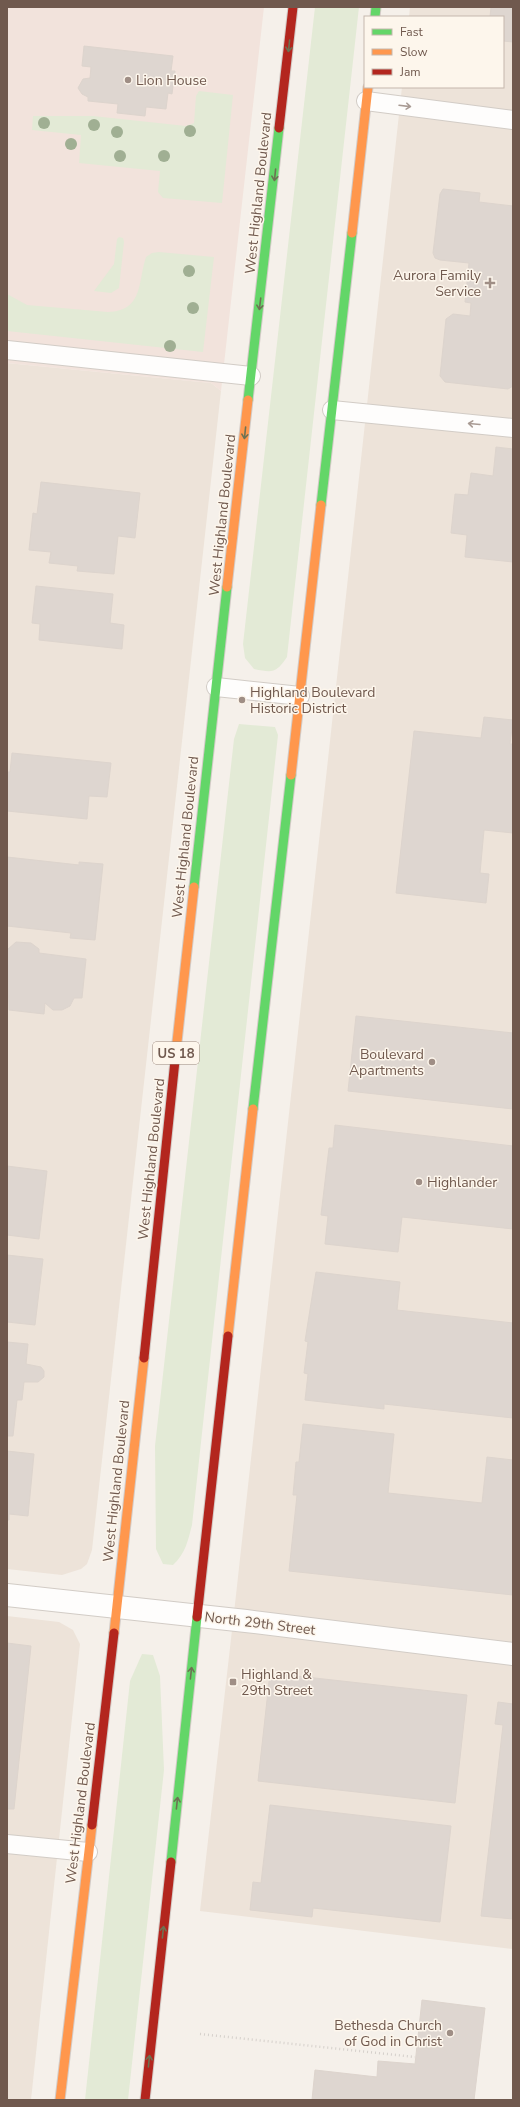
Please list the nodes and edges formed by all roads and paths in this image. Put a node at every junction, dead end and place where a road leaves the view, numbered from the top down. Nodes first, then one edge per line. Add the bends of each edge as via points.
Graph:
1 (293, 7) edge
2 (367, 94) edge
3 (513, 120) edge
4 (7, 350) edge
5 (251, 376) junction
6 (332, 410) junction
7 (513, 428) edge
8 (216, 687) junction
9 (300, 696) junction
10 (7, 1595) edge
11 (117, 1607) junction
12 (198, 1616) junction
13 (513, 1654) edge
14 (7, 1844) edge
15 (88, 1852) junction
16 (200, 2034) dead end
17 (415, 2058) dead end
18 (60, 2100) edge
19 (145, 2100) edge

1 -> 5 main road, West Highland Boulevard / US 18
2 -> 3 lane
2 - 6 main road
4 - 5 lane
5 -> 8 main road, West Highland Boulevard / US 18
7 -> 6 lane
6 - 9 main road
8 - 9 lane
8 - 11 main road, West Highland Boulevard / US 18
9 - 12 main road
10 - 11 street, North 29th Street
11 - 12 street, North 29th Street
11 - 15 main road, West Highland Boulevard / US 18
12 - 13 street, North 29th Street
19 -> 12 main road
14 - 15 lane
15 - 18 main road, West Highland Boulevard / US 18
16 - 17 path

